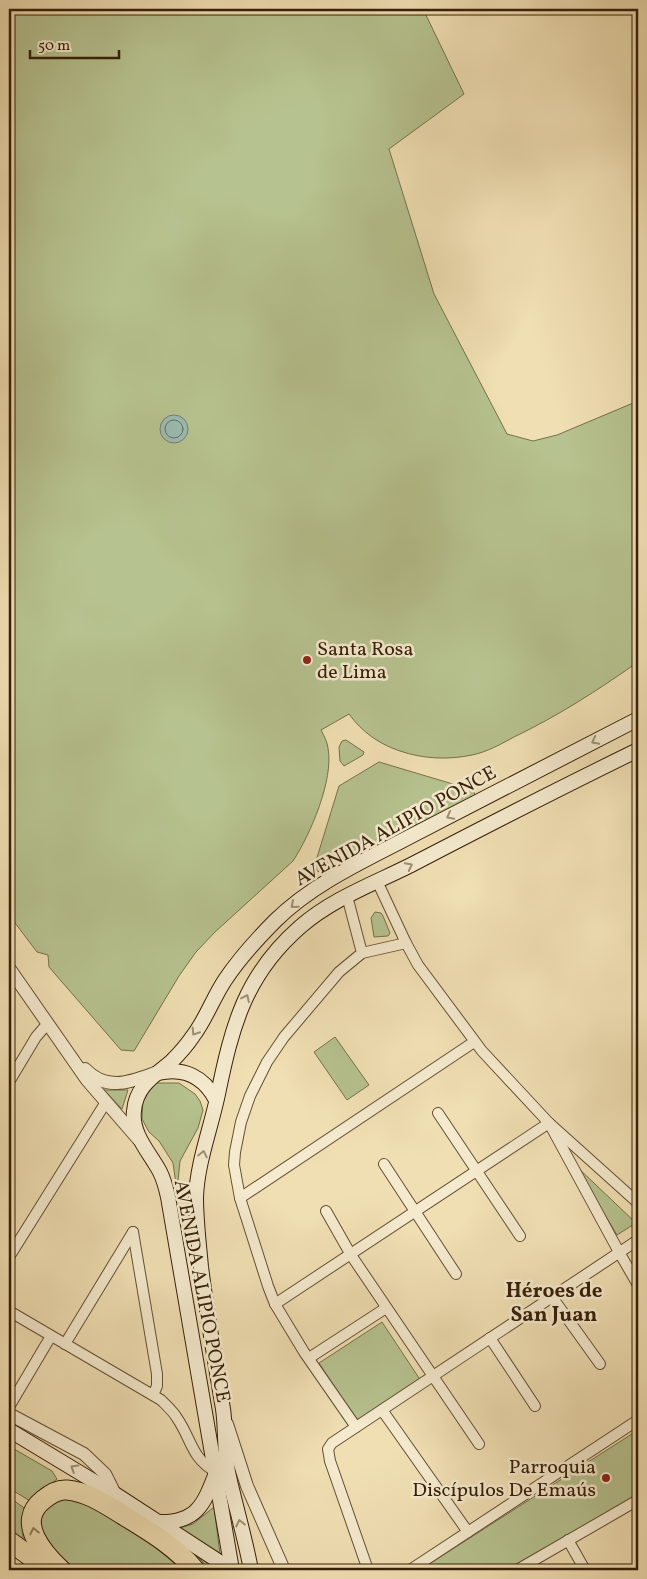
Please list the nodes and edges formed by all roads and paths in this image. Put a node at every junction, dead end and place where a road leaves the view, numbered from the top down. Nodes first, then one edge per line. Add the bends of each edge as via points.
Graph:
1 (638, 719) edge
2 (638, 750) edge
3 (377, 881) junction
4 (346, 896) junction
5 (406, 943) junction
6 (362, 953) junction
7 (9, 968) edge
8 (48, 1023) junction
9 (474, 1042) junction
10 (71, 1055) junction
11 (155, 1073) junction
12 (9, 1082) edge
13 (216, 1100) junction
14 (106, 1102) junction
15 (438, 1113) dead end
16 (549, 1123) junction
17 (145, 1148) junction
18 (384, 1164) dead end
19 (477, 1172) junction
20 (240, 1198) junction
21 (638, 1203) edge
22 (326, 1211) dead end
23 (415, 1212) junction
24 (520, 1236) dead end
25 (638, 1240) edge
26 (619, 1252) junction
27 (351, 1254) junction
28 (9, 1257) edge
29 (456, 1274) dead end
30 (638, 1284) edge
31 (552, 1297) junction
32 (276, 1304) junction
33 (386, 1308) junction
34 (9, 1311) edge
35 (51, 1336) junction
36 (490, 1338) junction
37 (65, 1344) junction
38 (309, 1358) junction
39 (600, 1364) dead end
40 (432, 1377) junction
41 (153, 1396) junction
42 (535, 1406) dead end
43 (9, 1407) edge
44 (382, 1410) junction
45 (223, 1413) junction
46 (9, 1414) edge
47 (638, 1420) edge
48 (356, 1427) junction
49 (9, 1430) edge
50 (479, 1444) dead end
51 (216, 1472) junction
52 (115, 1494) junction
53 (638, 1500) edge
54 (159, 1522) junction
55 (468, 1532) junction
56 (568, 1540) junction
57 (9, 1541) edge
58 (50, 1570) edge
59 (61, 1570) edge
60 (195, 1570) edge
61 (232, 1570) edge
62 (251, 1570) edge
63 (284, 1570) edge
64 (368, 1570) edge
65 (410, 1570) edge
66 (517, 1570) edge
67 (584, 1570) edge

1 -> 11 main road, AVENIDA ALIPIO PONCE via 318,886 277,920 249,950 226,979 194,1035 176,1057
3 -> 2 main road, AVENIDA ALIPIO PONCE
3 - 4 main road, AVENIDA ALIPIO PONCE
3 - 5 street
4 - 6 street
13 -> 4 main road, AVENIDA ALIPIO PONCE via 226,1050 238,1014 257,976 277,949 302,926
5 - 6 street
5 - 9 street via 418,965
6 - 20 street via 339,972 284,1037 250,1096 235,1152 234,1166
7 - 8 street
8 - 10 street
8 - 12 street
9 - 16 street
9 - 20 street
10 - 11 street via 104,1082 130,1082
10 - 14 street
11 - 13 main road via 174,1070 192,1074 202,1081
11 - 17 main road, AVENIDA ALIPIO PONCE via 142,1087 134,1113 138,1136
45 -> 13 main road, AVENIDA ALIPIO PONCE via 207,1317 196,1196
14 - 17 street
14 - 28 street
15 - 19 street
16 - 19 street
16 - 21 street
16 - 26 street
17 - 51 main road, AVENIDA ALIPIO PONCE via 166,1186
18 - 23 street
19 - 23 street
19 - 24 street
20 - 32 street
22 - 27 street
23 - 27 street
23 - 29 street
25 - 26 street
26 - 30 street
26 - 31 street
27 - 32 street
27 - 33 street
31 - 36 street
31 - 39 street
32 - 38 street
33 - 38 street
33 - 40 street
34 - 35 street
35 - 37 street
35 - 43 street
36 - 40 street
36 - 42 street
37 - 41 street
37 - 41 street via 133,1232 157,1374
38 - 48 street
40 - 44 street
40 - 50 street
41 - 51 street via 177,1416 204,1465
44 - 48 street
44 - 55 street
62 -> 45 main road, AVENIDA ALIPIO PONCE via 227,1468
45 - 63 street via 247,1486
46 - 52 street via 84,1454 105,1474
47 - 55 street
48 - 64 street via 328,1448
52 -> 49 main road
51 - 54 main road via 206,1500 198,1509 182,1520
51 - 61 main road, AVENIDA ALIPIO PONCE
52 - 54 main road
53 - 56 street
54 - 61 main road
55 - 65 street
56 - 66 street
56 - 67 street
57 - 58 highway
59 -> 60 highway via 42,1550 32,1530 33,1515 40,1502 64,1489 94,1497 148,1530 176,1550

